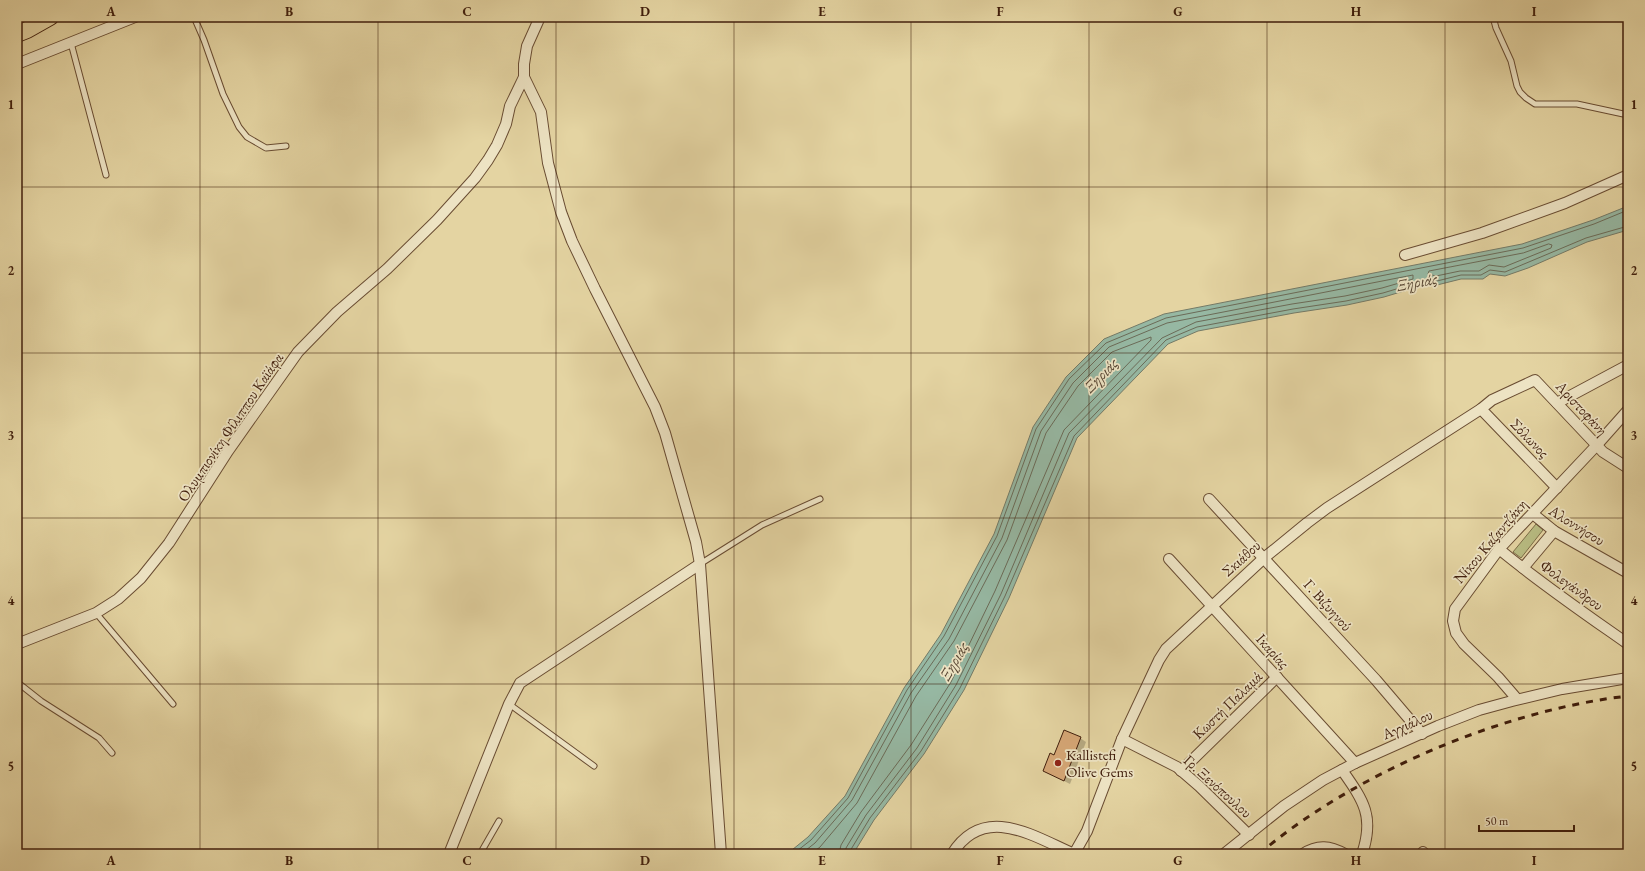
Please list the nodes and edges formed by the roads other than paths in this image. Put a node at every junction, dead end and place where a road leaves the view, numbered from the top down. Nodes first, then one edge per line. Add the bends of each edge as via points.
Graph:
1 (50, 17) edge
2 (135, 17) edge
3 (194, 17) edge
4 (540, 17) edge
5 (1493, 17) edge
6 (17, 34) edge
7 (71, 43) junction
8 (17, 64) edge
9 (524, 77) junction
10 (1628, 115) edge
11 (286, 146) dead end
12 (106, 175) dead end
13 (1628, 175) edge
14 (1405, 255) dead end
15 (1628, 365) edge
16 (1535, 380) joint
17 (1557, 402) junction
18 (1481, 410) junction
19 (1628, 410) edge
20 (1596, 446) junction
21 (1628, 468) edge
22 (1557, 488) junction
23 (1209, 499) dead end
24 (820, 500) dead end
25 (1532, 514) junction
26 (1554, 531) junction
27 (1499, 549) junction
28 (1264, 558) junction
29 (1168, 559) dead end
30 (700, 564) junction
31 (1523, 568) junction
32 (1628, 573) edge
33 (1212, 605) junction
34 (96, 613) junction
35 (17, 644) edge
36 (1628, 644) edge
37 (1277, 677) junction
38 (1628, 678) edge
39 (17, 682) edge
40 (1517, 699) junction
41 (174, 704) dead end
42 (509, 704) junction
43 (1422, 734) junction
44 (1122, 739) junction
45 (112, 753) dead end
46 (1355, 764) junction
47 (594, 766) dead end
48 (1342, 770) junction
49 (1181, 771) junction
50 (499, 821) dead end
51 (1249, 835) junction
52 (449, 854) edge
53 (480, 854) edge
54 (721, 854) edge
55 (952, 854) edge
56 (1074, 854) edge
57 (1224, 854) edge
58 (1303, 854) edge
59 (1345, 854) edge
60 (1362, 854) edge

1 - 6 main road
2 - 7 street
3 - 11 lane via 223,94 239,127 248,137 266,148
4 - 9 street via 527,46
5 - 10 lane via 1511,60 1517,86 1526,98 1535,104 1577,104
7 - 8 street
7 - 12 lane
9 - 30 street via 541,112 548,163 572,241 661,421
9 - 34 street, Ολυμπιονίκη Φίλιππου Καϊάφα via 510,106 497,145 474,178 437,220 309,340 228,451 163,551 131,588
13 - 14 street via 1565,203 1482,233
15 - 17 street
16 - 17 street, Αριστοφάνη
16 - 18 street, Σκιάθου via 1492,400
17 - 20 street, Αριστοφάνη
18 - 22 street, Σόλωνος
18 - 28 street, Σκιάθου via 1327,508
19 - 20 street, Νίκου Καζαντζάκη
20 - 21 street, Αριστοφάνη
20 - 22 street, Νίκου Καζαντζάκη
22 - 25 street, Νίκου Καζαντζάκη
23 - 28 street, Γ. Βιζυηνού
24 - 30 lane via 762,525
25 - 26 street, Αλοννήσου
25 - 27 street, Νίκου Καζαντζάκη
26 - 31 street
26 - 32 street, Αλοννήσου
27 - 31 street, Φολεγάνδρου
27 - 40 street, Νίκου Καζαντζάκη via 1457,604 1453,625 1464,644
28 - 33 street, Σκιάθου
28 - 43 street, Γ. Βιζυηνού
29 - 33 street, Ικαρίας
30 - 42 street via 523,680
30 - 54 street
31 - 36 street, Φολεγάνδρου
33 - 37 street, Ικαρίας
33 - 44 street, Σκιάθου via 1162,654
34 - 35 street, Ολυμπιονίκη Φίλιππου Καϊάφα
34 - 41 lane
37 - 46 street, Ικαρίας
37 - 49 street, Κωστή Παλαμά
38 - 40 street, Αγχιάλου
39 - 45 lane via 41,701 99,738
40 - 43 street, Αγχιάλου via 1478,710
42 - 47 lane
42 - 52 street
43 - 46 street, Αγχιάλου
44 - 49 street, Γρ. Ξενόπουλου
44 - 56 street, Σκιάθου via 1087,831
46 - 48 street, Αγχιάλου
48 - 51 street, Αγχιάλου via 1284,806
48 - 60 street via 1360,796 1366,811 1368,834
49 - 51 street, Γρ. Ξενόπουλου
50 - 53 lane
51 - 57 street, Αγχιάλου
55 - 56 street via 965,837 978,830 995,826 1014,828
58 - 59 street via 1322,846

